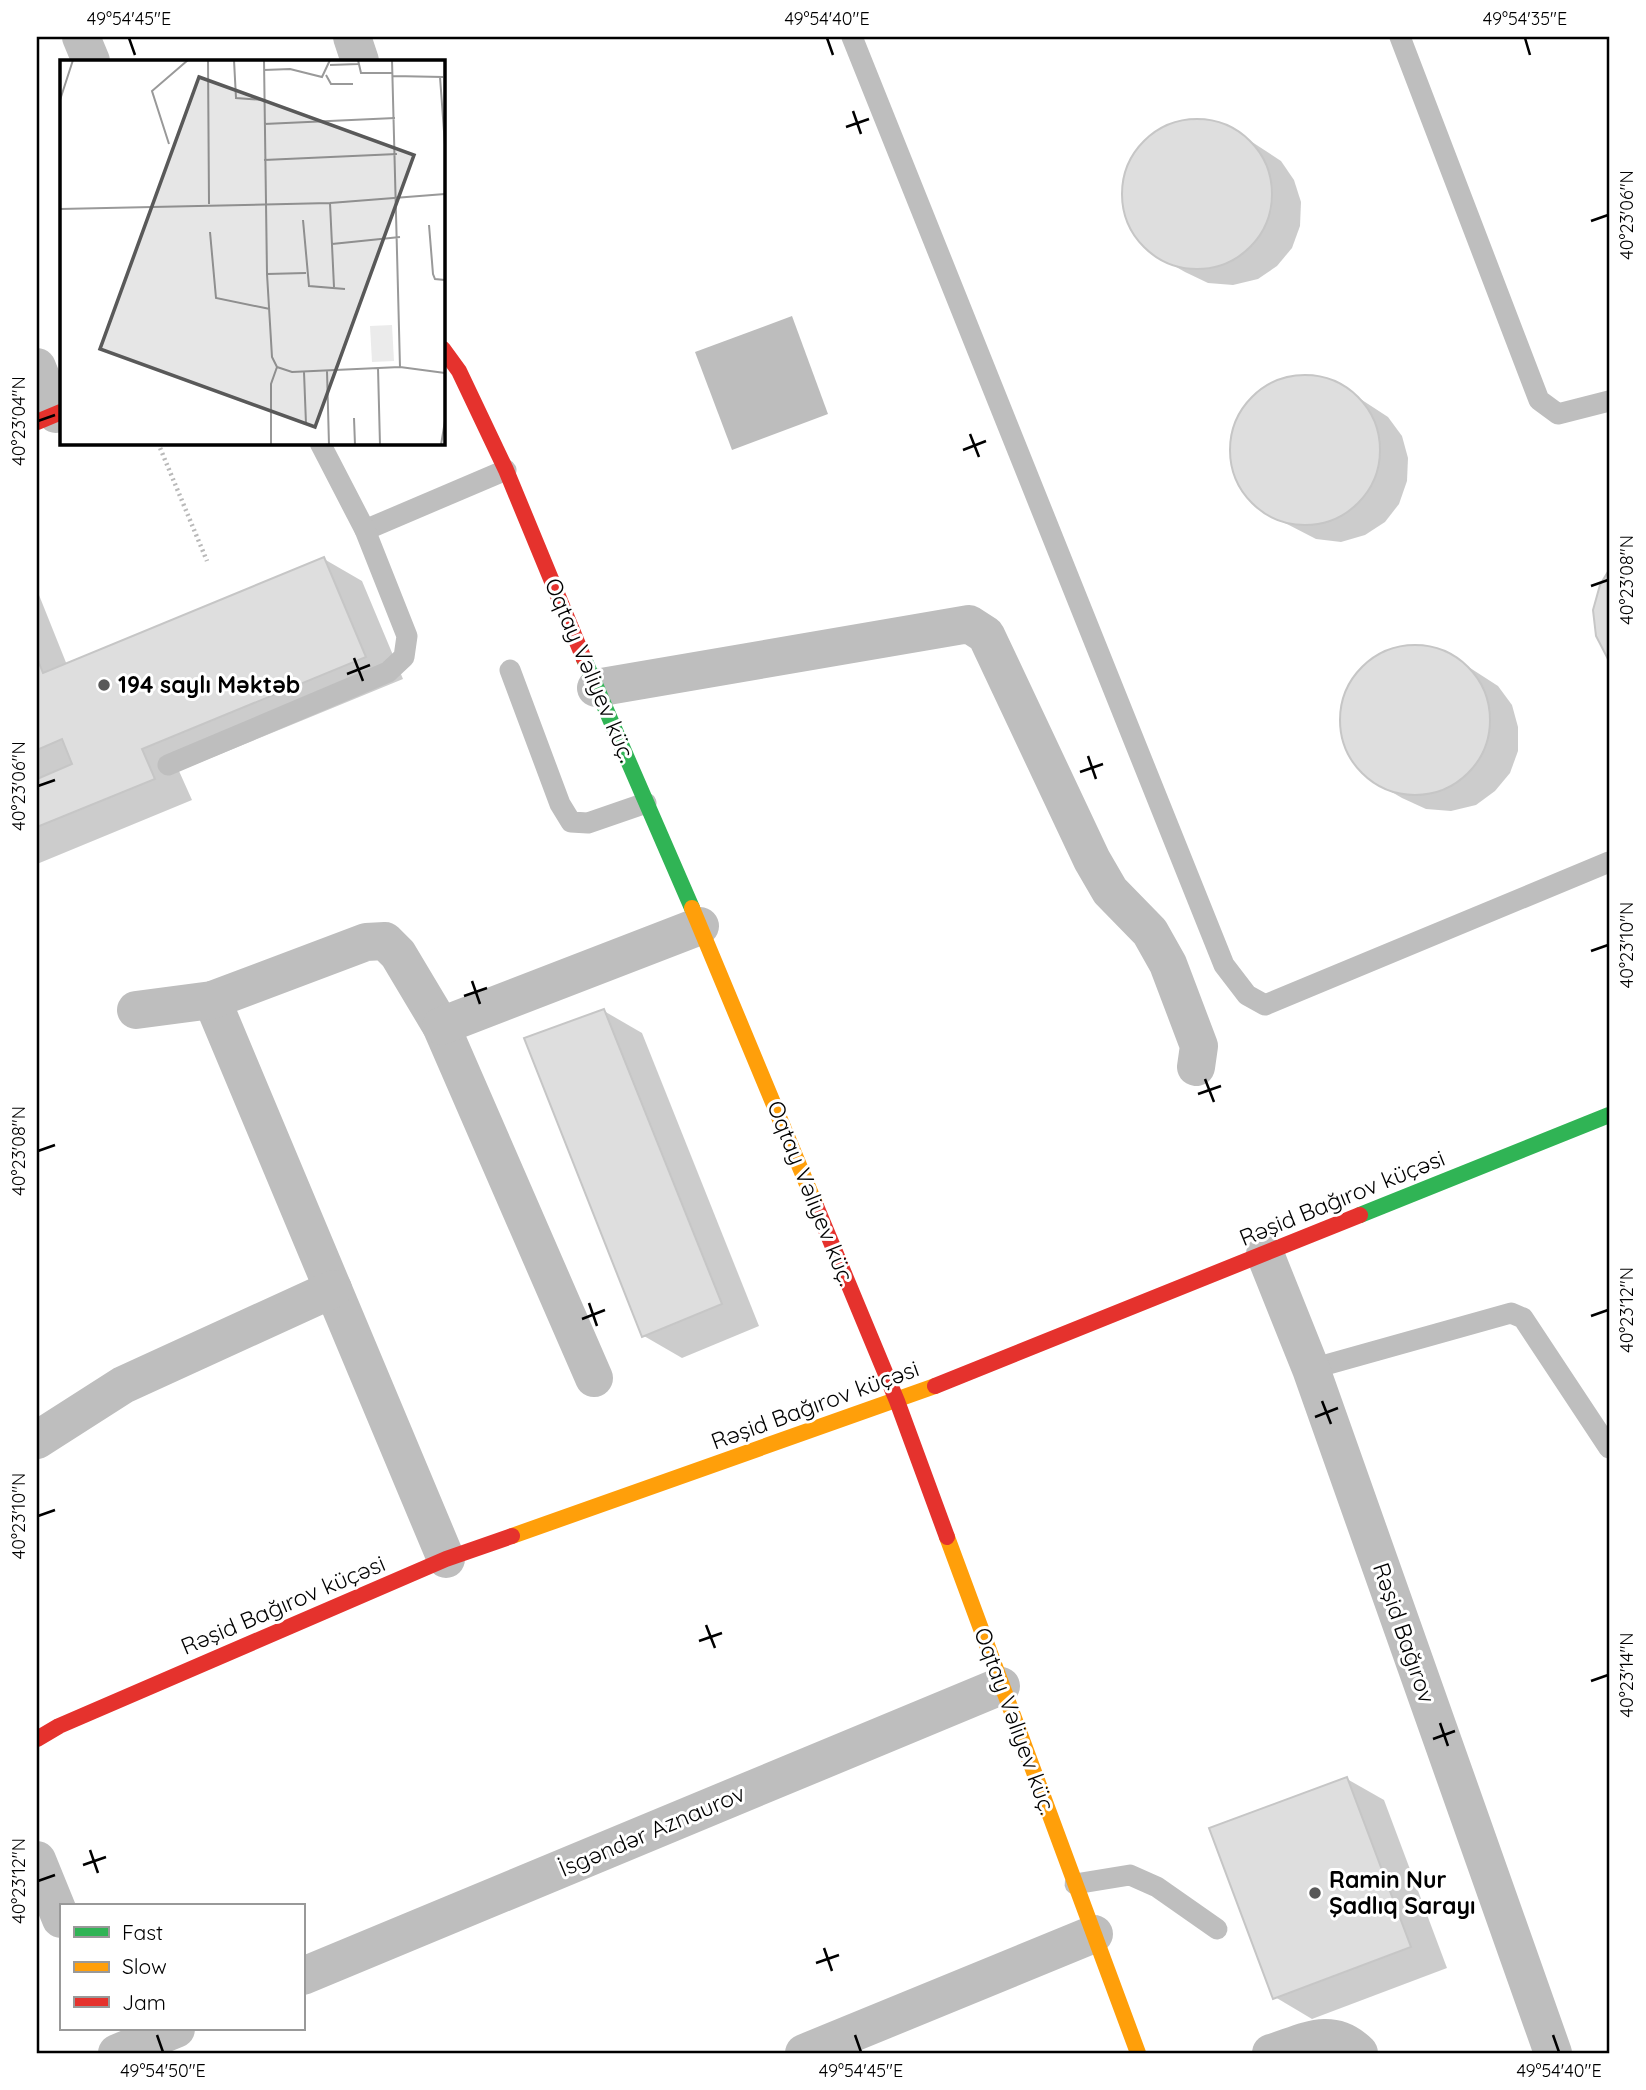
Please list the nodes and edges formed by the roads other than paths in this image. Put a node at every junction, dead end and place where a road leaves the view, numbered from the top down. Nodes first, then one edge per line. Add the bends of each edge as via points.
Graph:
1 (81, 37) edge
2 (352, 37) edge
3 (852, 37) edge
4 (1400, 37) edge
5 (91, 60) edge
6 (360, 60) edge
7 (444, 350) edge
8 (37, 367) edge
9 (1609, 401) edge
10 (51, 416) edge
11 (321, 444) edge
12 (506, 470) junction
13 (365, 530) junction
14 (510, 670) dead end
15 (596, 688) junction
16 (168, 765) dead end
17 (646, 803) junction
18 (1609, 862) edge
19 (700, 926) junction
20 (212, 1000) junction
21 (136, 1010) dead end
22 (442, 1027) junction
23 (1196, 1068) dead end
24 (1609, 1115) edge
25 (1265, 1254) junction
26 (333, 1289) junction
27 (1311, 1369) junction
28 (594, 1378) dead end
29 (897, 1401) junction
30 (37, 1440) edge
31 (1609, 1448) edge
32 (446, 1559) junction
33 (1002, 1685) junction
34 (37, 1739) edge
35 (37, 1860) edge
36 (1075, 1884) junction
37 (60, 1917) edge
38 (1217, 1929) dead end
39 (1094, 1934) junction
40 (304, 1976) edge
41 (107, 2030) edge
42 (174, 2030) edge
43 (117, 2053) edge
44 (804, 2053) edge
45 (1138, 2053) edge
46 (1271, 2053) edge
47 (1359, 2053) edge
48 (1553, 2053) edge

1 - 5 street
2 - 6 street
3 - 18 lane via 1223,965 1247,995 1265,1005
4 - 9 lane via 1539,400 1558,414
7 - 12 street, Oqtay Vəliyev küç. via 459,371
8 - 10 street
11 - 13 lane
12 - 13 lane
12 - 15 street, Oqtay Vəliyev küç.
13 - 16 lane via 407,636 404,657 388,672
14 - 17 lane via 560,804 571,822 588,822
15 - 17 street, Oqtay Vəliyev küç.
15 - 23 street via 968,624 986,635 1091,860 1110,891 1150,932 1168,964 1199,1046
17 - 19 street, Oqtay Vəliyev küç.
19 - 22 street
19 - 29 street, Oqtay Vəliyev küç.
20 - 21 street
20 - 22 street via 366,942 385,941 398,954
20 - 26 street
22 - 28 street
24 - 25 street, Rəşid Bağırov küçəsi
25 - 27 street, Rəşid Bağırov
25 - 29 street, Rəşid Bağırov küçəsi
26 - 30 street via 123,1385
26 - 32 street
27 - 31 lane via 1511,1314 1523,1318
27 - 48 street, Rəşid Bağırov
29 - 32 street, Rəşid Bağırov küçəsi
29 - 33 street, Oqtay Vəliyev küç.
32 - 34 street, Rəşid Bağırov küçəsi
33 - 36 street, Oqtay Vəliyev küç.
33 - 40 street, İsgəndər Aznaurov
35 - 37 street
36 - 38 lane via 1130,1875 1157,1887
36 - 39 street, Oqtay Vəliyev küç.
39 - 44 street
39 - 45 street, Oqtay Vəliyev küç.
41 - 43 street
42 - 43 street
46 - 47 street via 1322,2037 1343,2039

